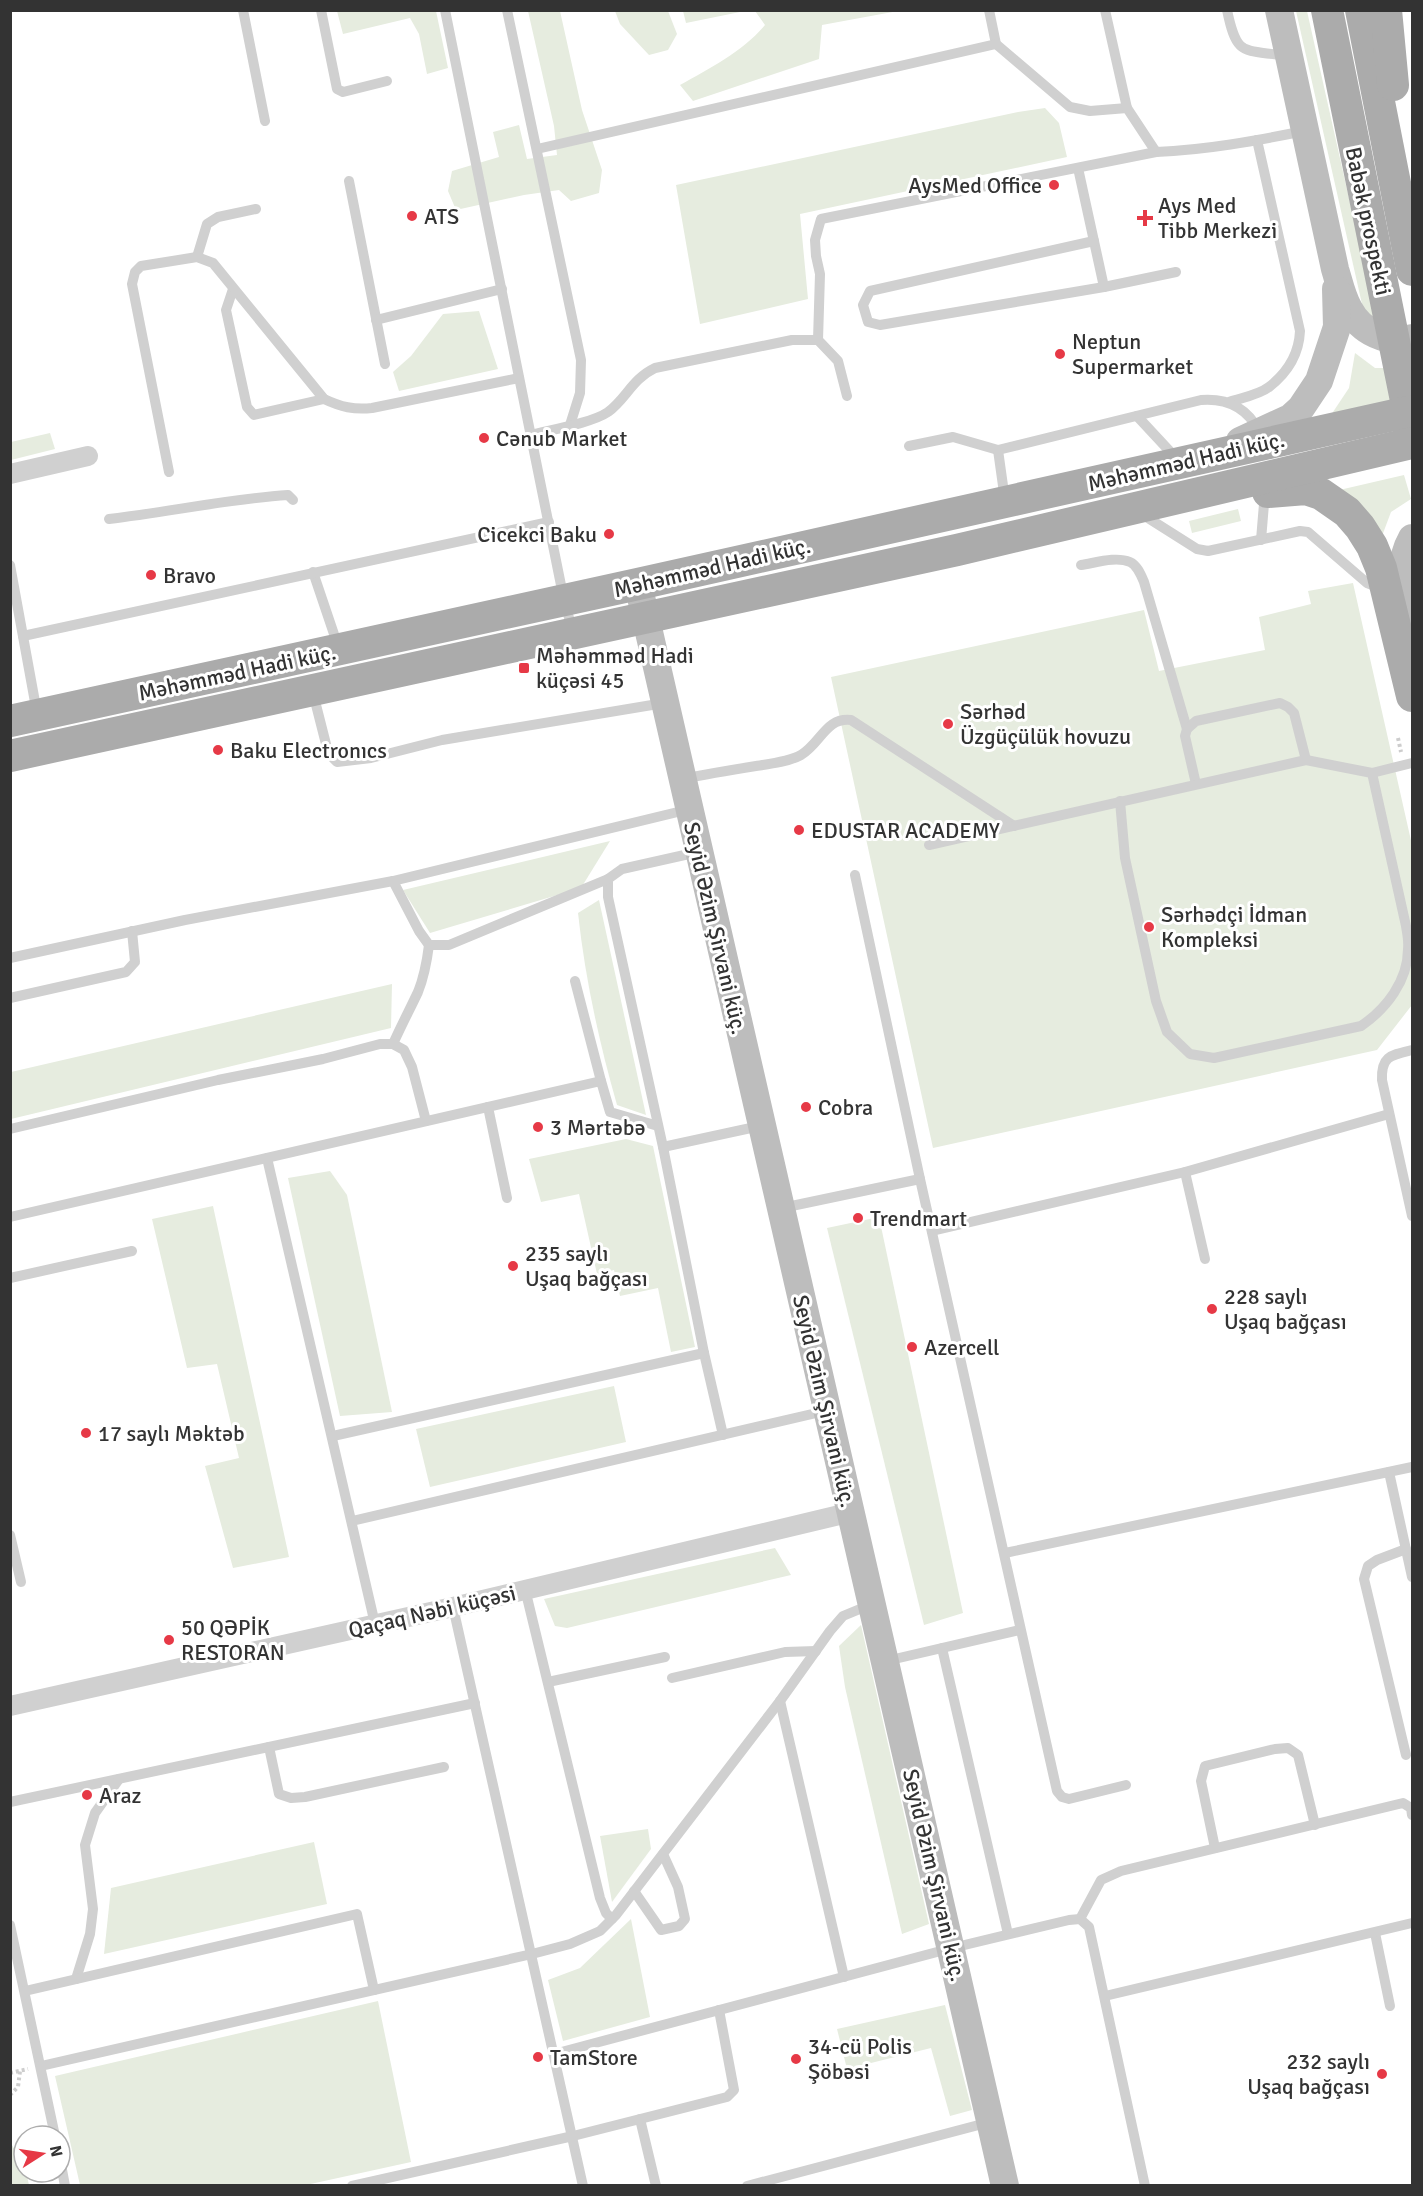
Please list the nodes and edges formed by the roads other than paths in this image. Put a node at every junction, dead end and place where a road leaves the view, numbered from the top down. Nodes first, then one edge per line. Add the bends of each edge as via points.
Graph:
1 (243, 10) edge
2 (321, 10) edge
3 (445, 10) edge
4 (507, 10) edge
5 (988, 10) edge
6 (1106, 10) edge
7 (1227, 10) edge
8 (1279, 10) edge
9 (1326, 10) edge
10 (1361, 10) edge
11 (1386, 10) edge
12 (996, 44) junction
13 (1288, 56) junction
14 (387, 81) dead end
15 (1127, 108) junction
16 (265, 121) dead end
17 (1304, 131) junction
18 (1257, 140) junction
19 (537, 149) junction
20 (1156, 152) junction
21 (1077, 168) junction
22 (349, 181) dead end
23 (256, 209) dead end
24 (1406, 238) junction
25 (1094, 241) junction
26 (197, 257) junction
27 (1335, 269) junction
28 (1413, 270) edge
29 (1176, 273) dead end
30 (1104, 287) junction
31 (233, 289) junction
32 (502, 289) junction
33 (376, 320) junction
34 (1413, 338) edge
35 (818, 340) junction
36 (385, 364) dead end
37 (519, 378) junction
38 (847, 396) dead end
39 (324, 399) junction
40 (1229, 402) junction
41 (1413, 411) edge
42 (1137, 416) junction
43 (570, 424) junction
44 (1413, 430) edge
45 (1260, 433) junction
46 (531, 435) junction
47 (1413, 443) edge
48 (909, 446) dead end
49 (998, 450) junction
50 (88, 456) dead end
51 (1413, 456) edge
52 (1187, 461) junction
53 (169, 472) dead end
54 (10, 474) edge
55 (1265, 492) junction
56 (293, 500) dead end
57 (1006, 502) junction
58 (1148, 518) junction
59 (109, 519) dead end
60 (549, 522) junction
61 (1413, 538) edge
62 (1261, 540) junction
63 (957, 550) junction
64 (10, 565) edge
65 (1081, 565) dead end
66 (313, 572) junction
67 (638, 584) junction
68 (1387, 590) junction
69 (564, 600) junction
70 (645, 617) junction
71 (573, 633) junction
72 (23, 636) junction
73 (339, 650) junction
74 (1413, 667) edge
75 (312, 690) junction
76 (1413, 696) edge
77 (665, 703) junction
78 (24, 718) edge
79 (1187, 729) junction
80 (10, 756) edge
81 (1306, 760) junction
82 (1413, 764) edge
83 (1372, 773) junction
84 (682, 779) junction
85 (1196, 784) junction
86 (1120, 801) junction
87 (690, 809) junction
88 (1014, 826) junction
89 (929, 845) dead end
90 (699, 852) junction
91 (855, 874) dead end
92 (608, 879) junction
93 (393, 881) junction
94 (132, 931) junction
95 (429, 945) junction
96 (10, 958) edge
97 (575, 981) dead end
98 (10, 998) edge
99 (393, 1044) junction
100 (1413, 1050) edge
101 (601, 1081) junction
102 (488, 1107) junction
103 (1389, 1114) junction
104 (426, 1121) junction
105 (658, 1126) junction
106 (761, 1126) junction
107 (10, 1129) edge
108 (663, 1147) junction
109 (267, 1158) junction
110 (1185, 1172) junction
111 (920, 1179) junction
112 (507, 1198) dead end
113 (779, 1209) junction
114 (10, 1216) edge
115 (1413, 1216) edge
116 (932, 1231) junction
117 (132, 1251) dead end
118 (1205, 1259) dead end
119 (10, 1278) edge
120 (704, 1353) junction
121 (827, 1410) junction
122 (723, 1435) junction
123 (333, 1437) junction
124 (1413, 1467) edge
125 (1389, 1472) junction
126 (852, 1512) junction
127 (352, 1521) junction
128 (10, 1534) edge
129 (1406, 1549) junction
130 (1005, 1553) junction
131 (1413, 1577) edge
132 (21, 1582) dead end
133 (525, 1590) junction
134 (872, 1604) junction
135 (453, 1606) junction
136 (375, 1624) junction
137 (1020, 1630) junction
138 (942, 1648) junction
139 (816, 1651) junction
140 (665, 1657) dead end
141 (886, 1661) junction
142 (672, 1678) dead end
143 (548, 1682) junction
144 (780, 1701) junction
145 (475, 1703) junction
146 (10, 1706) edge
147 (269, 1747) junction
148 (1406, 1755) dead end
149 (444, 1767) dead end
150 (119, 1779) junction
151 (1126, 1785) dead end
152 (10, 1802) edge
153 (1413, 1815) edge
154 (1315, 1825) junction
155 (1215, 1848) junction
156 (663, 1854) junction
157 (634, 1891) junction
158 (612, 1919) junction
159 (1080, 1919) junction
160 (1413, 1923) edge
161 (10, 1925) edge
162 (1375, 1933) junction
163 (1008, 1934) junction
164 (952, 1948) junction
165 (532, 1954) junction
166 (844, 1977) junction
167 (76, 1979) junction
168 (374, 1990) junction
169 (25, 1991) junction
170 (1105, 1996) junction
171 (1390, 2006) dead end
172 (718, 2010) junction
173 (554, 2054) junction
174 (41, 2067) junction
175 (640, 2119) junction
176 (990, 2122) junction
177 (53, 2124) edge
178 (573, 2136) junction
179 (352, 2186) edge
180 (583, 2186) edge
181 (656, 2186) edge
182 (747, 2186) edge
183 (1005, 2186) edge
184 (1145, 2186) edge

1 - 16 lane
2 - 14 lane via 337,89 343,92
3 - 32 lane
4 - 19 lane
5 - 12 lane
6 - 15 lane
7 - 13 lane via 1232,34 1242,49
8 - 13 main road, Babək prospekti
9 - 44 main road, Babək prospekti
10 - 24 main road, Babək prospekti
11 - 24 main road
12 - 15 lane via 1070,107 1090,111
12 - 19 lane
13 - 17 main road, Babək prospekti
15 - 20 lane
17 - 18 lane
17 - 27 main road, Babək prospekti
18 - 20 lane
18 - 40 lane via 1300,331 1299,342 1291,365 1268,388
19 - 43 lane via 581,360 580,393
20 - 21 lane
21 - 25 lane
21 - 35 lane via 821,219 815,240 820,274
22 - 33 lane
23 - 26 lane via 218,217 207,224
24 - 28 main road, Babək prospekti
25 - 30 lane
25 - 30 lane via 870,291 863,305 868,322 880,325
26 - 31 lane via 213,263
26 - 53 lane via 141,266 132,284
27 - 34 main road via 1349,309 1359,324 1386,339
27 - 45 main road via 1337,327 1319,381 1290,418
29 - 30 lane
31 - 39 lane
31 - 39 lane via 226,310 247,407 255,415
32 - 33 lane
32 - 37 lane
33 - 36 lane
35 - 38 lane via 838,361
35 - 43 lane via 792,340 656,368 643,374 608,412
37 - 39 lane via 356,410
37 - 46 lane
40 - 42 lane via 1201,400
40 - 45 lane via 1246,413
41 - 52 main road, Məhəmməd Hadi küç.
42 - 49 lane
42 - 52 lane
43 - 46 lane
45 - 52 main road
46 - 60 lane
47 - 63 main road, Məhəmməd Hadi küç.
48 - 49 lane via 953,437
49 - 57 lane
50 - 54 street
51 - 55 main road
52 - 57 main road, Məhəmməd Hadi küç.
55 - 58 main road
55 - 62 lane
55 - 68 main road via 1306,489 1334,501 1360,527 1372,546
56 - 59 lane via 288,495 252,498
57 - 67 main road, Məhəmməd Hadi küç.
58 - 62 lane via 1197,549 1208,551
58 - 63 main road via 1028,545
60 - 66 lane
60 - 69 lane
61 - 74 main road via 1404,554 1402,571
62 - 68 lane via 1308,532 1367,583
63 - 70 main road, Məhəmməd Hadi küç.
64 - 72 lane
65 - 79 lane via 1114,560 1131,562 1137,568
66 - 72 lane
66 - 73 lane
67 - 69 main road, Məhəmməd Hadi küç.
67 - 70 main road, Seyid Əzim Şirvani küç.
68 - 76 main road
69 - 71 lane
69 - 73 main road, Məhəmməd Hadi küç.
70 - 71 main road, Məhəmməd Hadi küç.
70 - 77 main road, Seyid Əzim Şirvani küç.
71 - 75 main road, Məhəmməd Hadi küç.
72 - 78 lane
73 - 78 main road, Məhəmməd Hadi küç.
75 - 77 lane via 329,754 337,762 371,758 442,740
75 - 80 main road, Məhəmməd Hadi küç.
77 - 84 main road, Seyid Əzim Şirvani küç.
79 - 81 lane via 1196,721 1280,703 1294,713
79 - 85 lane via 1185,736
81 - 83 lane
81 - 85 lane
82 - 83 lane
83 - 86 lane via 1406,926 1408,951 1400,984 1378,1015 1361,1026 1214,1058 1190,1054 1167,1032 1163,1022 1125,858
84 - 87 main road, Seyid Əzim Şirvani küç.
84 - 88 lane via 799,756 832,723 851,720
85 - 86 lane
86 - 88 lane
87 - 90 main road, Seyid Əzim Şirvani küç.
87 - 93 lane
88 - 89 lane
90 - 92 lane via 622,868
90 - 106 main road, Seyid Əzim Şirvani küç.
91 - 111 lane
92 - 95 lane via 449,945
92 - 105 lane via 608,897
93 - 94 lane
93 - 95 lane
94 - 96 lane
94 - 98 lane via 135,962 126,972
95 - 99 lane via 418,992
97 - 101 lane
99 - 104 lane via 404,1050 412,1067
99 - 107 lane
100 - 103 lane via 1394,1054 1381,1068
101 - 102 lane
101 - 105 lane via 610,1112
102 - 104 lane
102 - 112 lane
103 - 110 lane
103 - 115 lane
104 - 109 lane
105 - 108 lane
106 - 108 lane
106 - 113 main road, Seyid Əzim Şirvani küç.
108 - 120 lane
109 - 114 lane
109 - 123 lane
110 - 116 lane
110 - 118 lane
111 - 113 lane
111 - 116 lane
113 - 121 main road, Seyid Əzim Şirvani küç.
116 - 130 lane
117 - 119 lane
120 - 122 lane
120 - 123 lane
121 - 122 lane
121 - 126 main road, Seyid Əzim Şirvani küç.
122 - 127 lane
123 - 127 lane
124 - 125 lane
125 - 129 lane
125 - 130 lane
126 - 133 street, Qaçaq Nəbi küçəsi
126 - 134 main road, Seyid Əzim Şirvani küç.
127 - 136 lane
128 - 132 lane
129 - 131 lane
129 - 148 lane via 1368,1566 1364,1579
130 - 137 lane
133 - 135 street, Qaçaq Nəbi küçəsi
133 - 143 lane
134 - 139 lane via 843,1616
134 - 141 main road, Seyid Əzim Şirvani küç.
135 - 136 street, Qaçaq Nəbi küçəsi
135 - 145 lane
136 - 146 street, Qaçaq Nəbi küçəsi
137 - 138 lane
137 - 151 lane via 1057,1791 1069,1799
138 - 141 lane
138 - 163 lane
139 - 142 lane via 785,1652
139 - 144 lane
140 - 143 lane
141 - 164 main road, Seyid Əzim Şirvani küç.
143 - 158 lane via 600,1898
144 - 156 lane
144 - 166 lane
145 - 147 lane
145 - 165 lane
147 - 149 lane via 279,1794 291,1798
147 - 150 lane
150 - 152 lane
150 - 167 lane via 96,1813 86,1845 93,1909
153 - 154 lane via 1403,1803
154 - 155 lane
154 - 155 lane via 1298,1755 1288,1748 1275,1749 1205,1767 1201,1781
155 - 159 lane via 1120,1871 1101,1880
156 - 157 lane
156 - 157 lane via 678,1887 685,1919 679,1926 661,1930
157 - 158 lane
158 - 165 lane via 600,1931
159 - 163 lane
159 - 170 lane via 1089,1927
160 - 162 lane
161 - 169 lane
162 - 170 lane
162 - 171 lane
163 - 164 lane
164 - 166 lane
164 - 176 main road, Seyid Əzim Şirvani küç.
165 - 168 lane
165 - 173 lane
166 - 172 lane
167 - 168 lane via 357,1914
167 - 169 lane
168 - 174 lane
169 - 174 lane
170 - 184 lane
172 - 173 lane
172 - 175 lane via 734,2090 727,2097
173 - 178 lane
174 - 177 lane
175 - 178 lane
175 - 181 lane
176 - 182 lane
176 - 183 main road, Seyid Əzim Şirvani küç.
178 - 179 lane
178 - 180 lane

